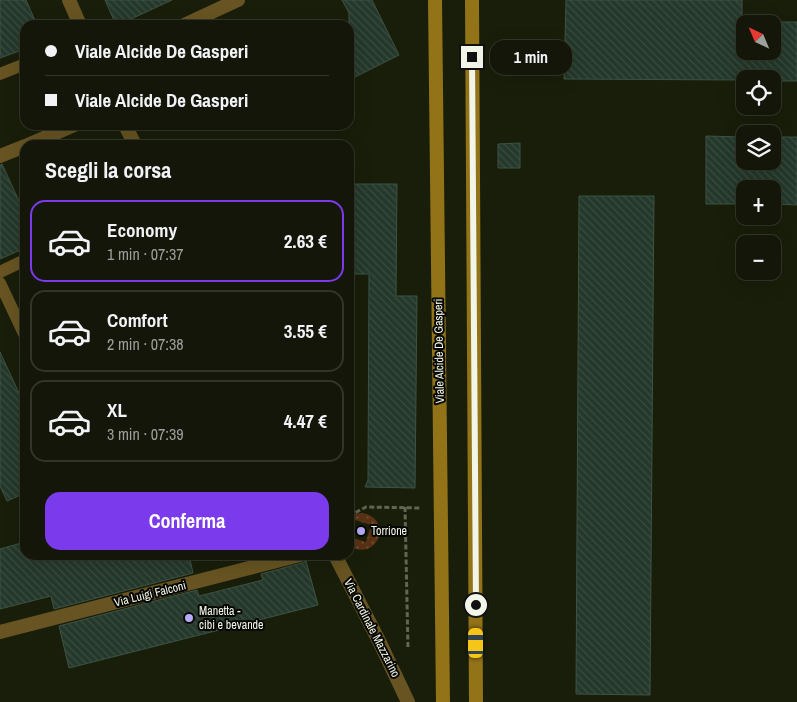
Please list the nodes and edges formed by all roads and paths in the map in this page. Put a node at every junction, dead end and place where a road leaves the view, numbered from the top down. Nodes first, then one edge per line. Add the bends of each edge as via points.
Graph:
1 (69, 0) edge
2 (238, 0) edge
3 (435, 0) edge
4 (472, 0) edge
5 (78, 20) edge
6 (195, 20) edge
7 (20, 66) edge
8 (0, 74) edge
9 (63, 130) edge
10 (40, 140) edge
11 (20, 148) edge
12 (0, 156) edge
13 (20, 262) edge
14 (0, 272) edge
15 (0, 283) edge
16 (20, 325) edge
17 (405, 507) junction
18 (421, 508) dead end
19 (354, 513) edge
20 (281, 560) edge
21 (338, 560) edge
22 (0, 632) edge
23 (408, 654) dead end
24 (408, 702) edge
25 (444, 702) edge
26 (476, 702) edge

1 - 5 street
2 - 6 street
3 - 25 main road, Viale Alcide De Gasperi
4 - 26 main road
7 - 8 lane
9 - 10 street
11 - 12 street
13 - 14 lane
15 - 16 lane
17 - 18 path
17 - 19 path via 366,507
17 - 23 path
20 - 22 street, Via Luigi Falconi
21 - 24 street, Via Cardinale Mazzarino

